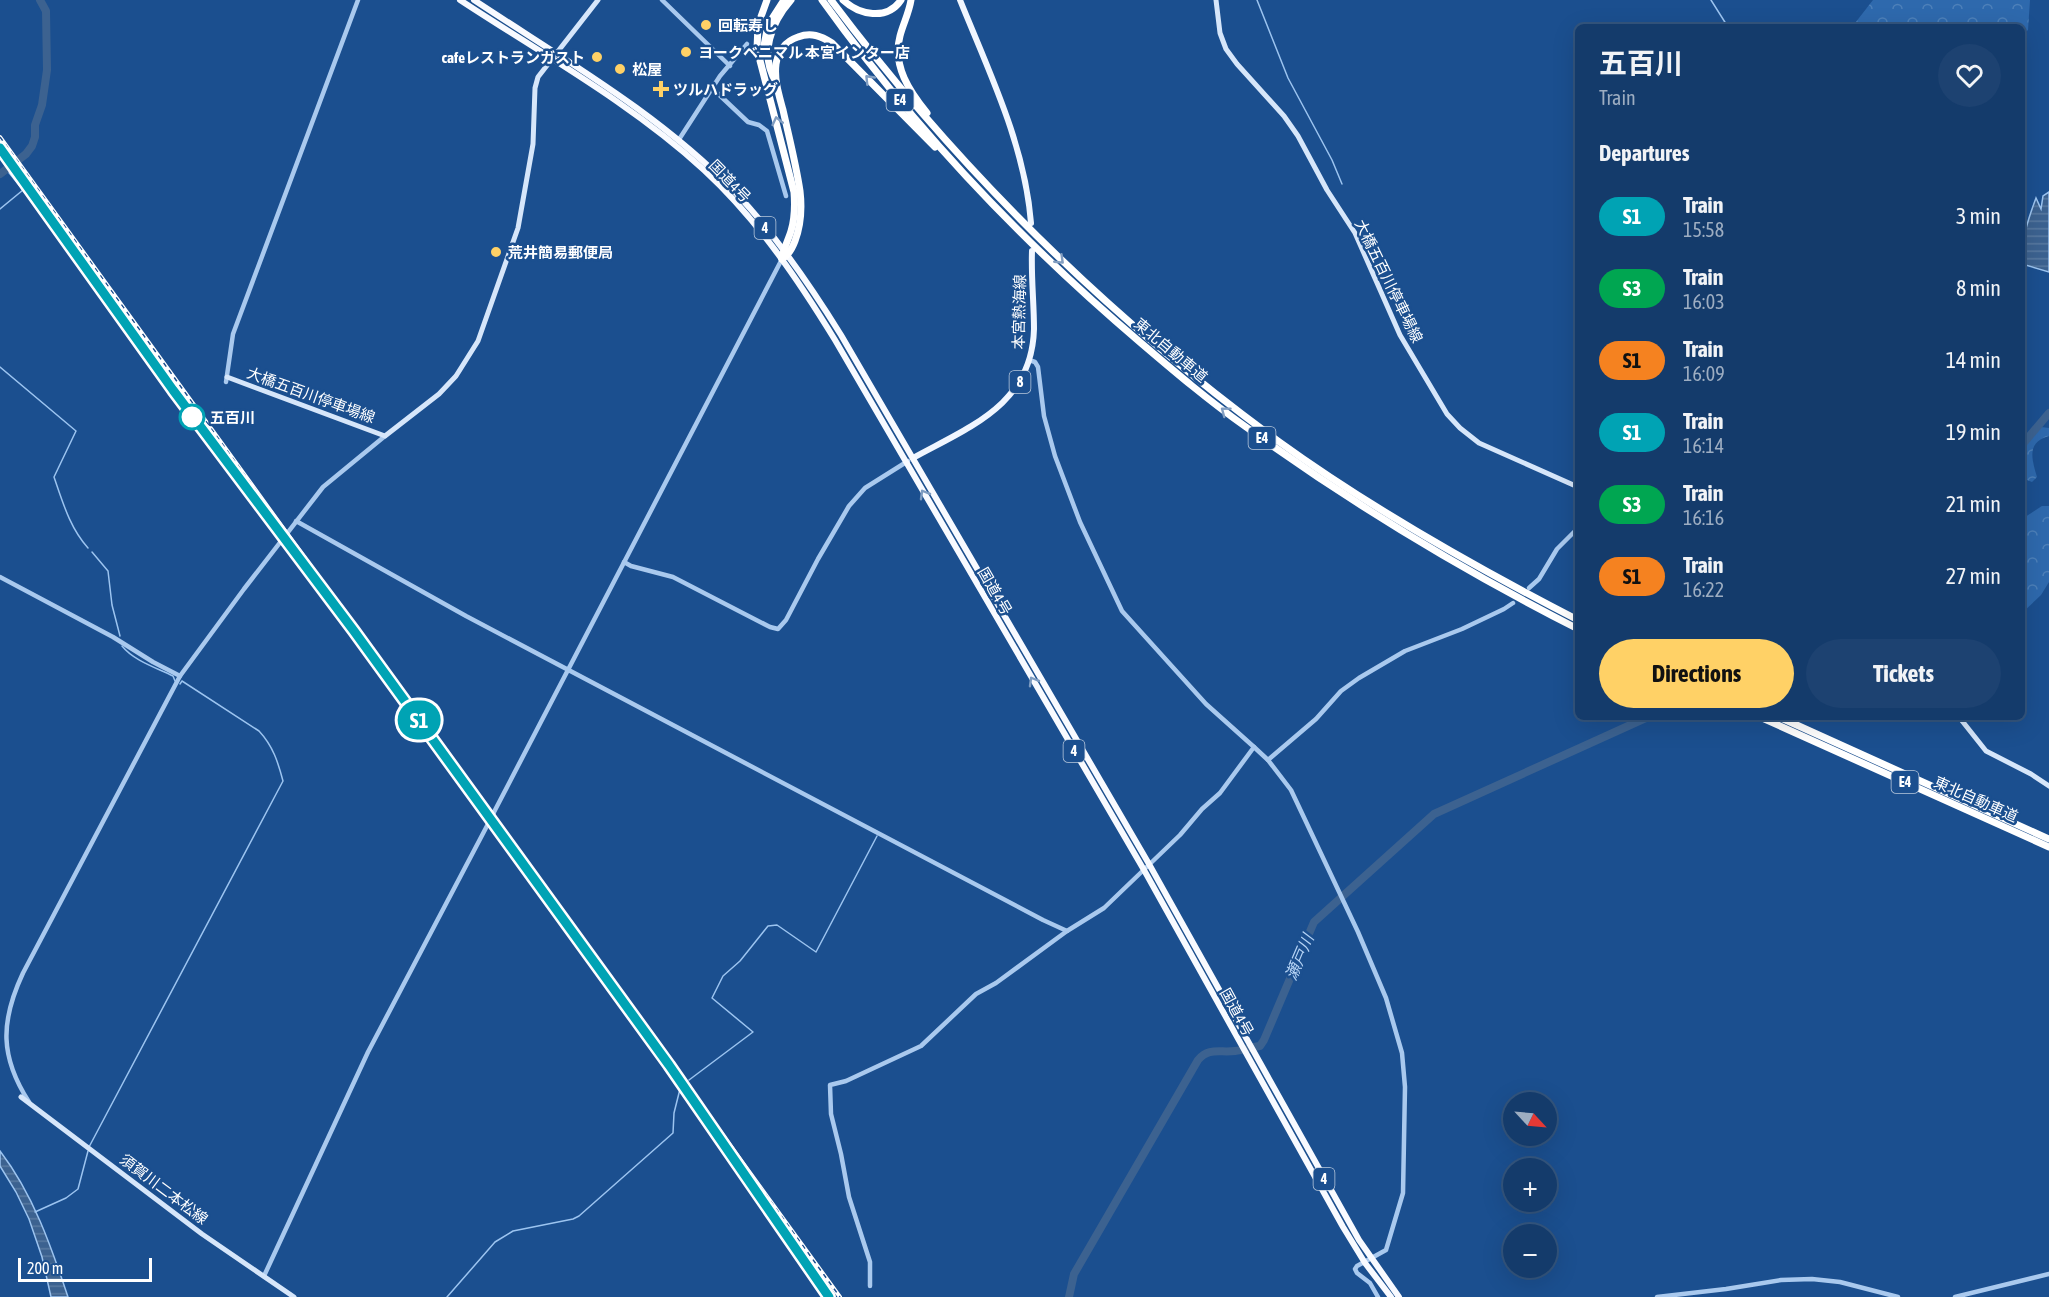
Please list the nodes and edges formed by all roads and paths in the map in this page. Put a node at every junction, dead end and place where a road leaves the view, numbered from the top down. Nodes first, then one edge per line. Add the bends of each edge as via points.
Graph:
1 (358, 0) edge
2 (460, 0) edge
3 (474, 0) edge
4 (598, 0) edge
5 (662, 0) edge
6 (767, 0) edge
7 (784, 0) edge
8 (791, 0) edge
9 (822, 0) edge
10 (831, 0) edge
11 (843, 0) edge
12 (900, 0) edge
13 (911, 0) edge
14 (960, 0) edge
15 (1216, 0) edge
16 (747, 44) dead end
17 (553, 57) junction
18 (761, 62) junction
19 (729, 66) junction
20 (777, 84) junction
21 (712, 88) junction
22 (678, 141) junction
23 (987, 192) junction
24 (786, 196) dead end
25 (1031, 223) dead end
26 (1032, 251) dead end
27 (784, 255) junction
28 (1029, 360) junction
29 (227, 380) joint
30 (385, 436) junction
31 (913, 458) junction
32 (906, 462) junction
33 (1575, 486) edge
34 (296, 521) junction
35 (1575, 531) edge
36 (624, 562) junction
37 (0, 577) edge
38 (1529, 588) dead end
39 (1513, 603) dead end
40 (1575, 618) edge
41 (1575, 627) edge
42 (567, 670) junction
43 (180, 675) junction
44 (1767, 720) edge
45 (1786, 720) edge
46 (1961, 720) edge
47 (1254, 747) junction
48 (1268, 759) junction
49 (2049, 786) edge
50 (2049, 839) edge
51 (2049, 847) edge
52 (1146, 867) junction
53 (1067, 931) junction
54 (21, 1097) dead end
55 (29, 1102) junction
56 (1368, 1261) junction
57 (2049, 1274) edge
58 (264, 1276) junction
59 (870, 1286) dead end
60 (294, 1297) edge
61 (1378, 1297) edge
62 (1391, 1297) edge
63 (1399, 1297) edge
64 (1657, 1297) edge
65 (1898, 1297) edge
66 (1955, 1297) edge

1 - 29 street via 233,334
2 - 17 highway, 国道4号 / 4
3 - 17 highway, 国道4号 / 4
4 - 17 main road, 大橋五百川停車場線
5 - 19 street
6 - 18 highway via 758,34
7 - 18 highway via 768,25
8 - 20 highway via 776,19 769,42 768,59
9 - 23 highway, 東北自動車道 / E4 via 902,102
10 - 23 highway, 東北自動車道 / E4
11 - 12 highway via 876,14 889,11
13 - 23 highway via 898,43 902,74
14 - 25 main road via 1013,136
15 - 33 main road, 大橋五百川停車場線 via 1226,48 1298,136 1354,233 1402,338 1447,414 1479,443
16 - 19 street
17 - 22 highway, 国道4号 / 4 via 619,95
17 - 27 highway, 国道4号 / 4 via 687,155
17 - 30 main road, 大橋五百川停車場線 via 535,88 533,144 518,228 478,341 450,382
27 -> 18 highway via 793,224 794,192
19 - 21 street
23 -> 20 highway via 954,166 826,39 807,34 788,42 777,58
20 - 27 highway via 800,192 800,226
21 - 22 street
21 - 24 street via 748,122 767,131
22 - 27 highway, 国道4号 / 4 via 737,194
23 -> 40 highway, 東北自動車道 / E4 via 1123,318 1280,442 1415,530
41 -> 23 highway, 東北自動車道 / E4 via 1411,537 1245,427 1055,267
26 - 28 main road, 本宮熱海線 / 8 via 1034,330
27 - 31 highway, 国道4号 / 4 via 830,318
27 - 32 highway, 国道4号 / 4
27 - 36 street
28 - 31 main road, 本宮熱海線 / 8 via 1002,405
28 - 47 street via 1038,367 1044,416 1070,498 1122,611 1206,704
29 - 30 main road, 大橋五百川停車場線
30 - 34 street via 323,488
31 - 32 street
31 - 52 highway, 国道4号 / 4
32 - 36 street via 865,488 849,506 778,629 673,577
52 -> 32 highway, 国道4号 / 4
34 - 42 street
34 - 43 street
35 - 38 street
36 - 42 street
37 - 43 street
39 - 48 street via 1462,629 1405,651 1359,678
42 - 53 street
42 - 58 street, bridge via 368,1052
43 - 55 street via 10,1001 5,1024 6,1053 13,1076
44 - 51 highway, 東北自動車道 / E4
45 - 50 highway, 東北自動車道 / E4
46 - 49 main road via 1986,752
47 - 48 street
47 - 52 street via 1220,793
48 - 56 street via 1291,790 1339,894 1386,998 1402,1053 1402,1192 1386,1250
52 - 53 street via 1104,908
52 - 56 highway, 国道4号 / 4 via 1343,1227
53 - 59 street via 976,994 921,1046 830,1085 831,1114 849,1197 870,1262
54 - 55 main road, 須賀川二本松線
55 - 58 main road, 須賀川二本松線 via 202,1234
56 - 61 street via 1357,1266 1356,1272 1370,1283
56 - 62 highway, 国道4号 / 4
56 - 63 highway, 国道4号 / 4
57 - 66 street
58 - 60 main road, 須賀川二本松線
64 - 65 street via 1812,1279

